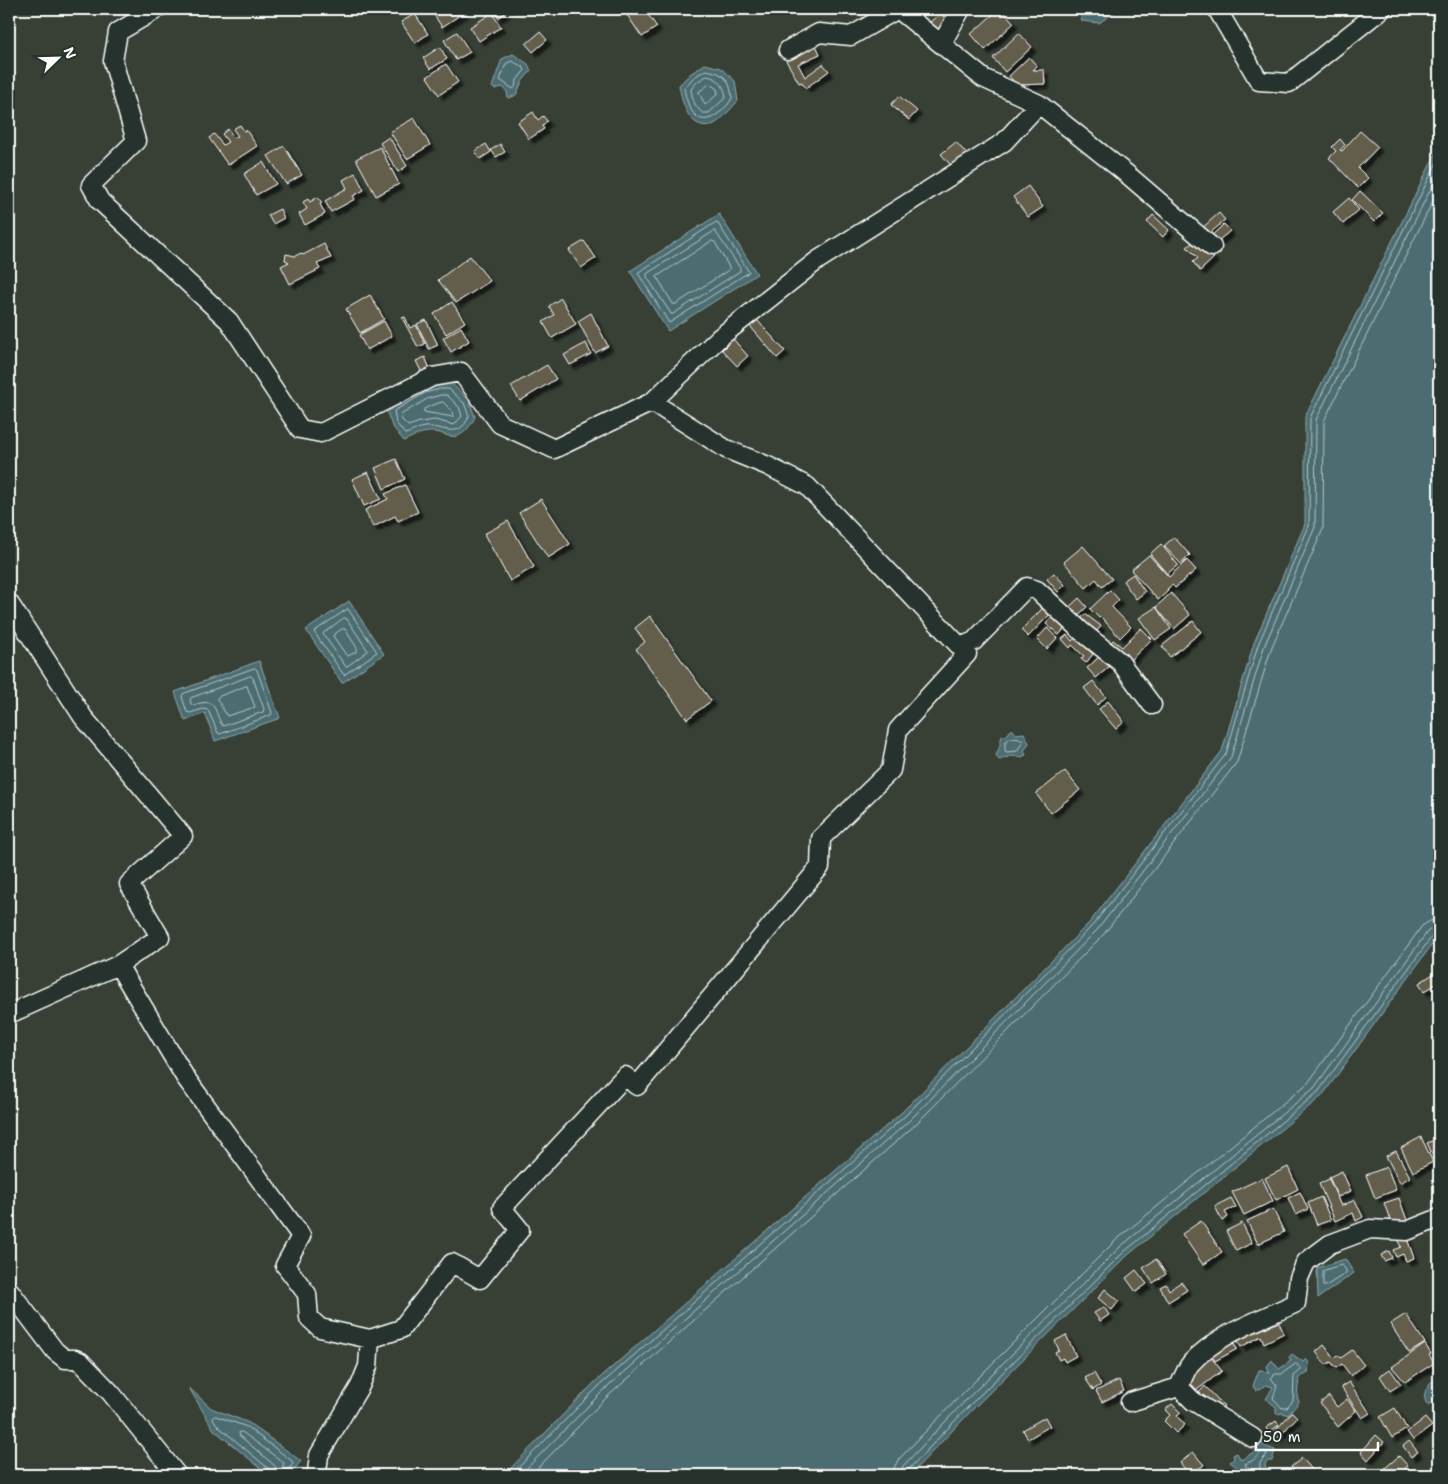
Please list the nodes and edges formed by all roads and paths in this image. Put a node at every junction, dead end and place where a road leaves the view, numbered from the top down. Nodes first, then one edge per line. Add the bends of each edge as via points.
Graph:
1 (157, 9) edge
2 (960, 9) edge
3 (1217, 9) edge
4 (1382, 9) edge
5 (942, 43) junction
6 (788, 50) dead end
7 (1039, 104) junction
8 (1212, 247) dead end
9 (652, 402) junction
10 (9, 603) edge
11 (961, 647) junction
12 (1152, 705) dead end
13 (118, 965) junction
14 (9, 1014) edge
15 (1439, 1218) edge
16 (9, 1290) edge
17 (370, 1339) junction
18 (1179, 1387) junction
19 (1130, 1402) dead end
20 (1253, 1438) dead end
21 (318, 1472) dead end
22 (177, 1475) edge

1 - 9 street via 118,32 113,61 136,141 91,186 100,201 229,321 300,429 321,433 432,377 461,372 500,424 554,449
2 - 5 street
3 - 4 street via 1259,81 1289,83
5 - 6 street via 898,9 851,36 819,33
5 - 7 street via 983,78
7 - 8 street
7 - 9 street via 1004,142 818,260 718,338
9 - 11 street via 726,449 807,486
10 - 13 street via 83,717 183,836 129,884 160,937
11 - 12 street via 974,641 1027,587 1037,590 1120,662
11 - 17 street via 967,654 898,730 891,770 820,838 820,867 637,1086 625,1076 502,1208 520,1230 480,1279 452,1263 401,1329
13 - 14 street
13 - 17 street via 185,1077 301,1236 285,1265 307,1294 309,1318 320,1328
15 - 18 street via 1407,1231 1370,1229 1330,1244 1306,1262 1298,1278 1296,1304 1210,1346 1190,1365
16 - 22 street via 54,1351 86,1366
17 - 21 street via 368,1366 360,1386 319,1455
18 - 19 street
18 - 20 street via 1193,1401

